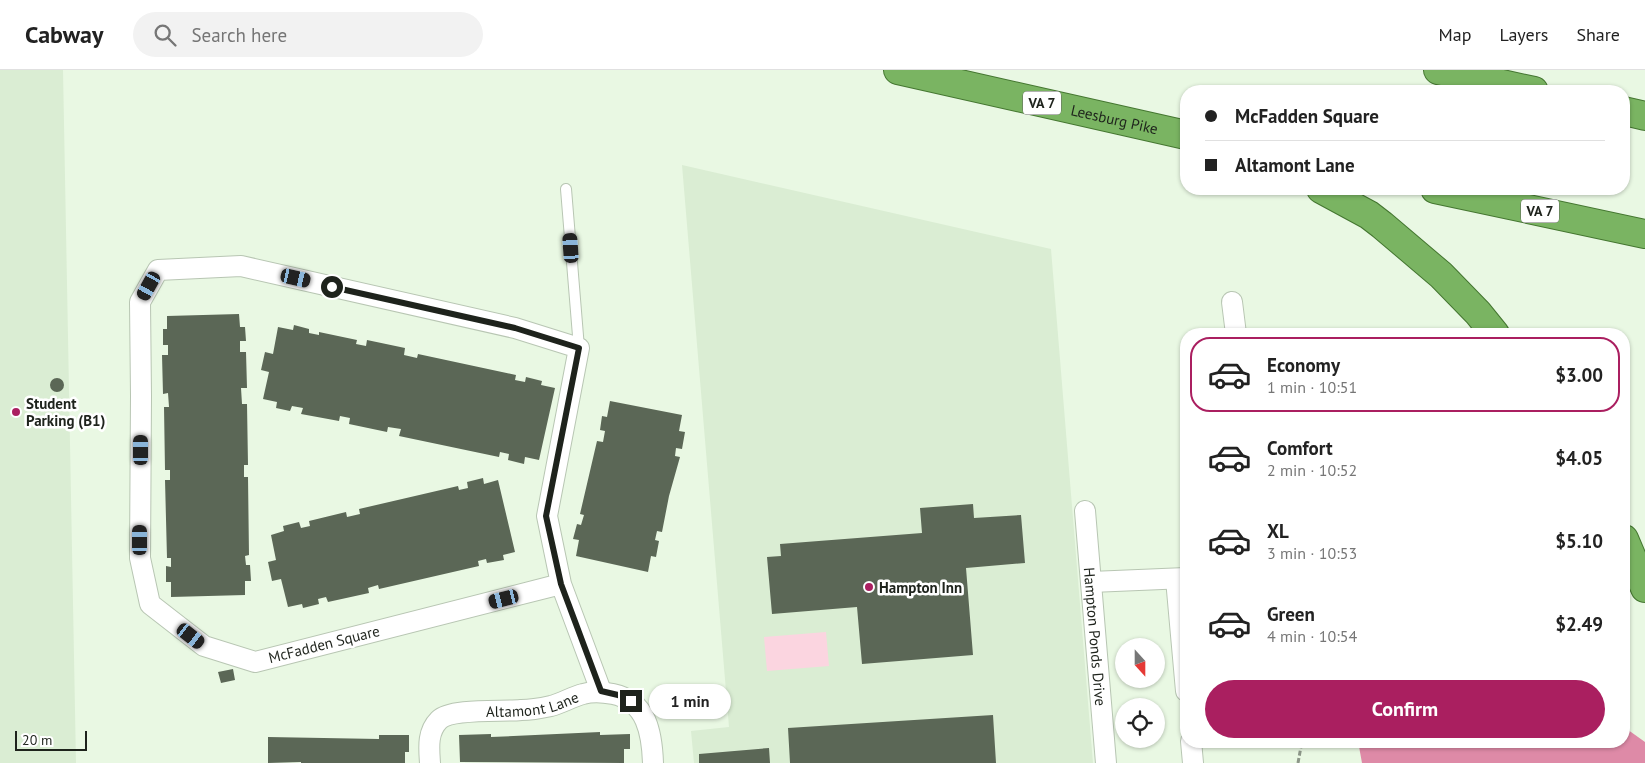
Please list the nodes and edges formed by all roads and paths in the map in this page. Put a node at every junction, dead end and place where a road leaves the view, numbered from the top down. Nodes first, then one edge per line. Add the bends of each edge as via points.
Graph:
1 (898, 70) edge
2 (1438, 70) edge
3 (1507, 85) edge
4 (1630, 112) edge
5 (1645, 116) edge
6 (1180, 135) edge
7 (566, 189) dead end
8 (1332, 195) edge
9 (1464, 195) edge
10 (1645, 234) edge
11 (1232, 302) dead end
12 (1235, 328) edge
13 (1490, 328) edge
14 (579, 348) junction
15 (1085, 511) dead end
16 (1630, 553) edge
17 (1180, 578) edge
18 (1091, 582) junction
19 (561, 584) junction
20 (1645, 588) edge
21 (601, 691) junction
22 (1192, 748) edge
23 (1301, 748) edge
24 (653, 755) edge
25 (430, 763) edge
26 (1106, 763) edge
27 (1193, 763) edge
28 (1298, 763) edge

1 - 6 highway, Leesburg Pike / VA 7
2 - 3 highway
4 - 5 highway
7 - 14 lane
8 - 13 highway via 1382,225 1441,275
9 - 10 highway, VA 7
11 - 12 street
14 - 19 street via 546,516
14 - 19 street, McFadden Square via 515,328 241,266 158,270 140,302 140,558 150,604 204,646 255,662
15 - 18 street, Hampton Ponds Drive
16 - 20 highway
17 - 18 street
18 - 26 street, Hampton Ponds Drive
19 - 21 street
21 - 24 street, Altamont Lane via 631,701 641,711 649,727
21 - 25 street, Altamont Lane via 585,693 552,706 468,712 440,718 430,734
22 - 27 street
23 - 28 path

